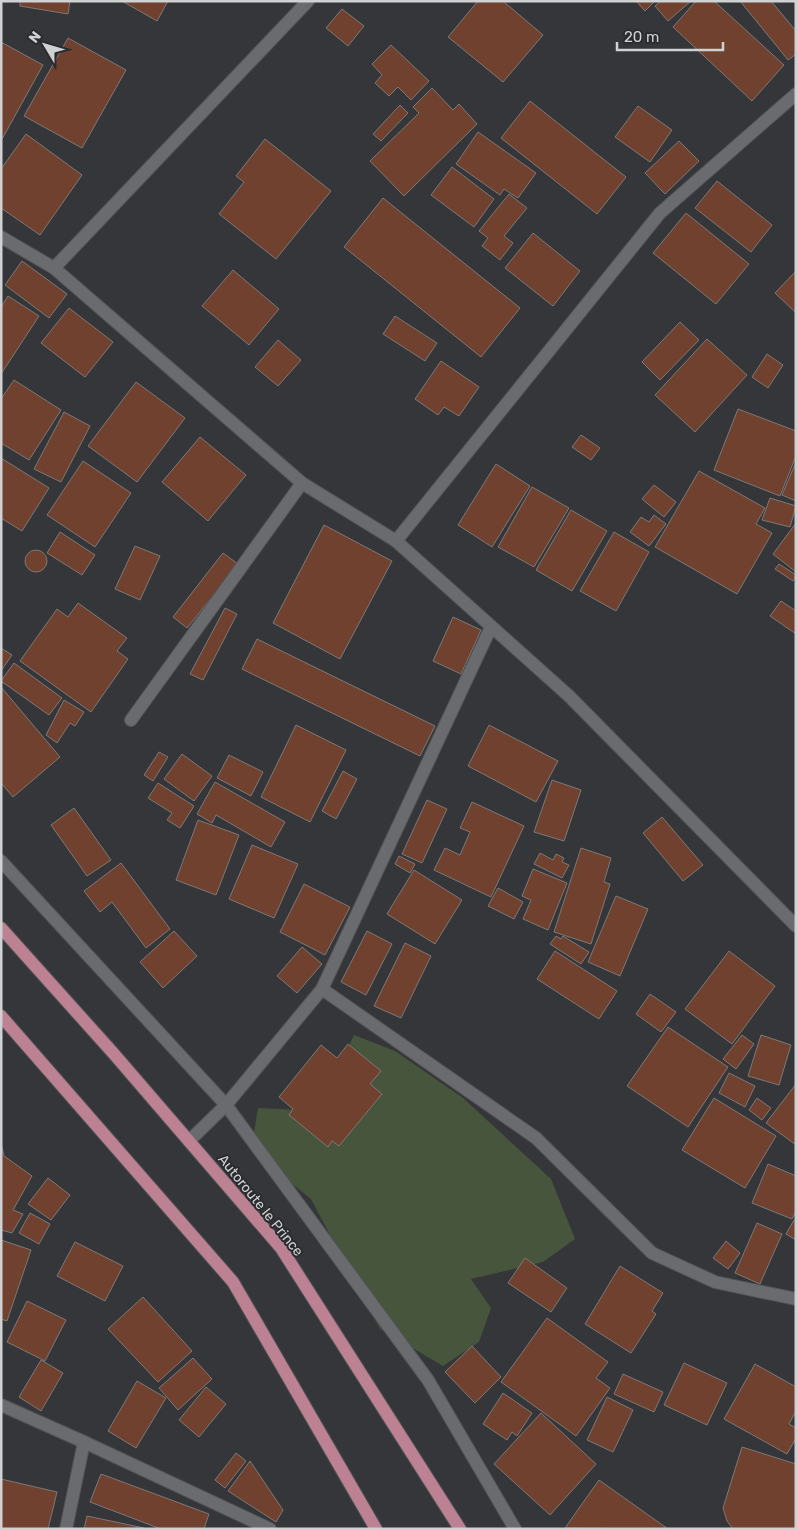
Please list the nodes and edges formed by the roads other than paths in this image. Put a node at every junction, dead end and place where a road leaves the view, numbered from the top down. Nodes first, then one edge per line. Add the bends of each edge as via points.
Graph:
1 (308, 1) edge
2 (796, 94) edge
3 (1, 237) edge
4 (54, 268) junction
5 (302, 483) junction
6 (396, 542) junction
7 (491, 626) junction
8 (132, 720) dead end
9 (1, 861) edge
10 (796, 926) edge
11 (1, 928) edge
12 (322, 989) junction
13 (1, 1016) edge
14 (226, 1105) junction
15 (189, 1142) junction
16 (796, 1299) edge
17 (1, 1405) edge
18 (84, 1442) junction
19 (66, 1529) edge
20 (270, 1529) edge
21 (376, 1529) edge
22 (460, 1529) edge
23 (515, 1529) edge

1 - 4 street
2 - 6 street via 660,214
3 - 4 street
4 - 5 street
5 - 6 street
5 - 8 street
6 - 7 street
7 - 10 street via 569,696
7 - 12 street
9 - 14 street
11 - 15 main road, Autoroute le Prince
12 - 14 street
12 - 16 street via 536,1138 652,1253 715,1282
13 - 21 main road via 234,1282
14 - 15 street
14 - 23 street via 428,1380
15 - 22 main road, Autoroute le Prince via 281,1248
17 - 18 street
18 - 19 street
18 - 20 street

